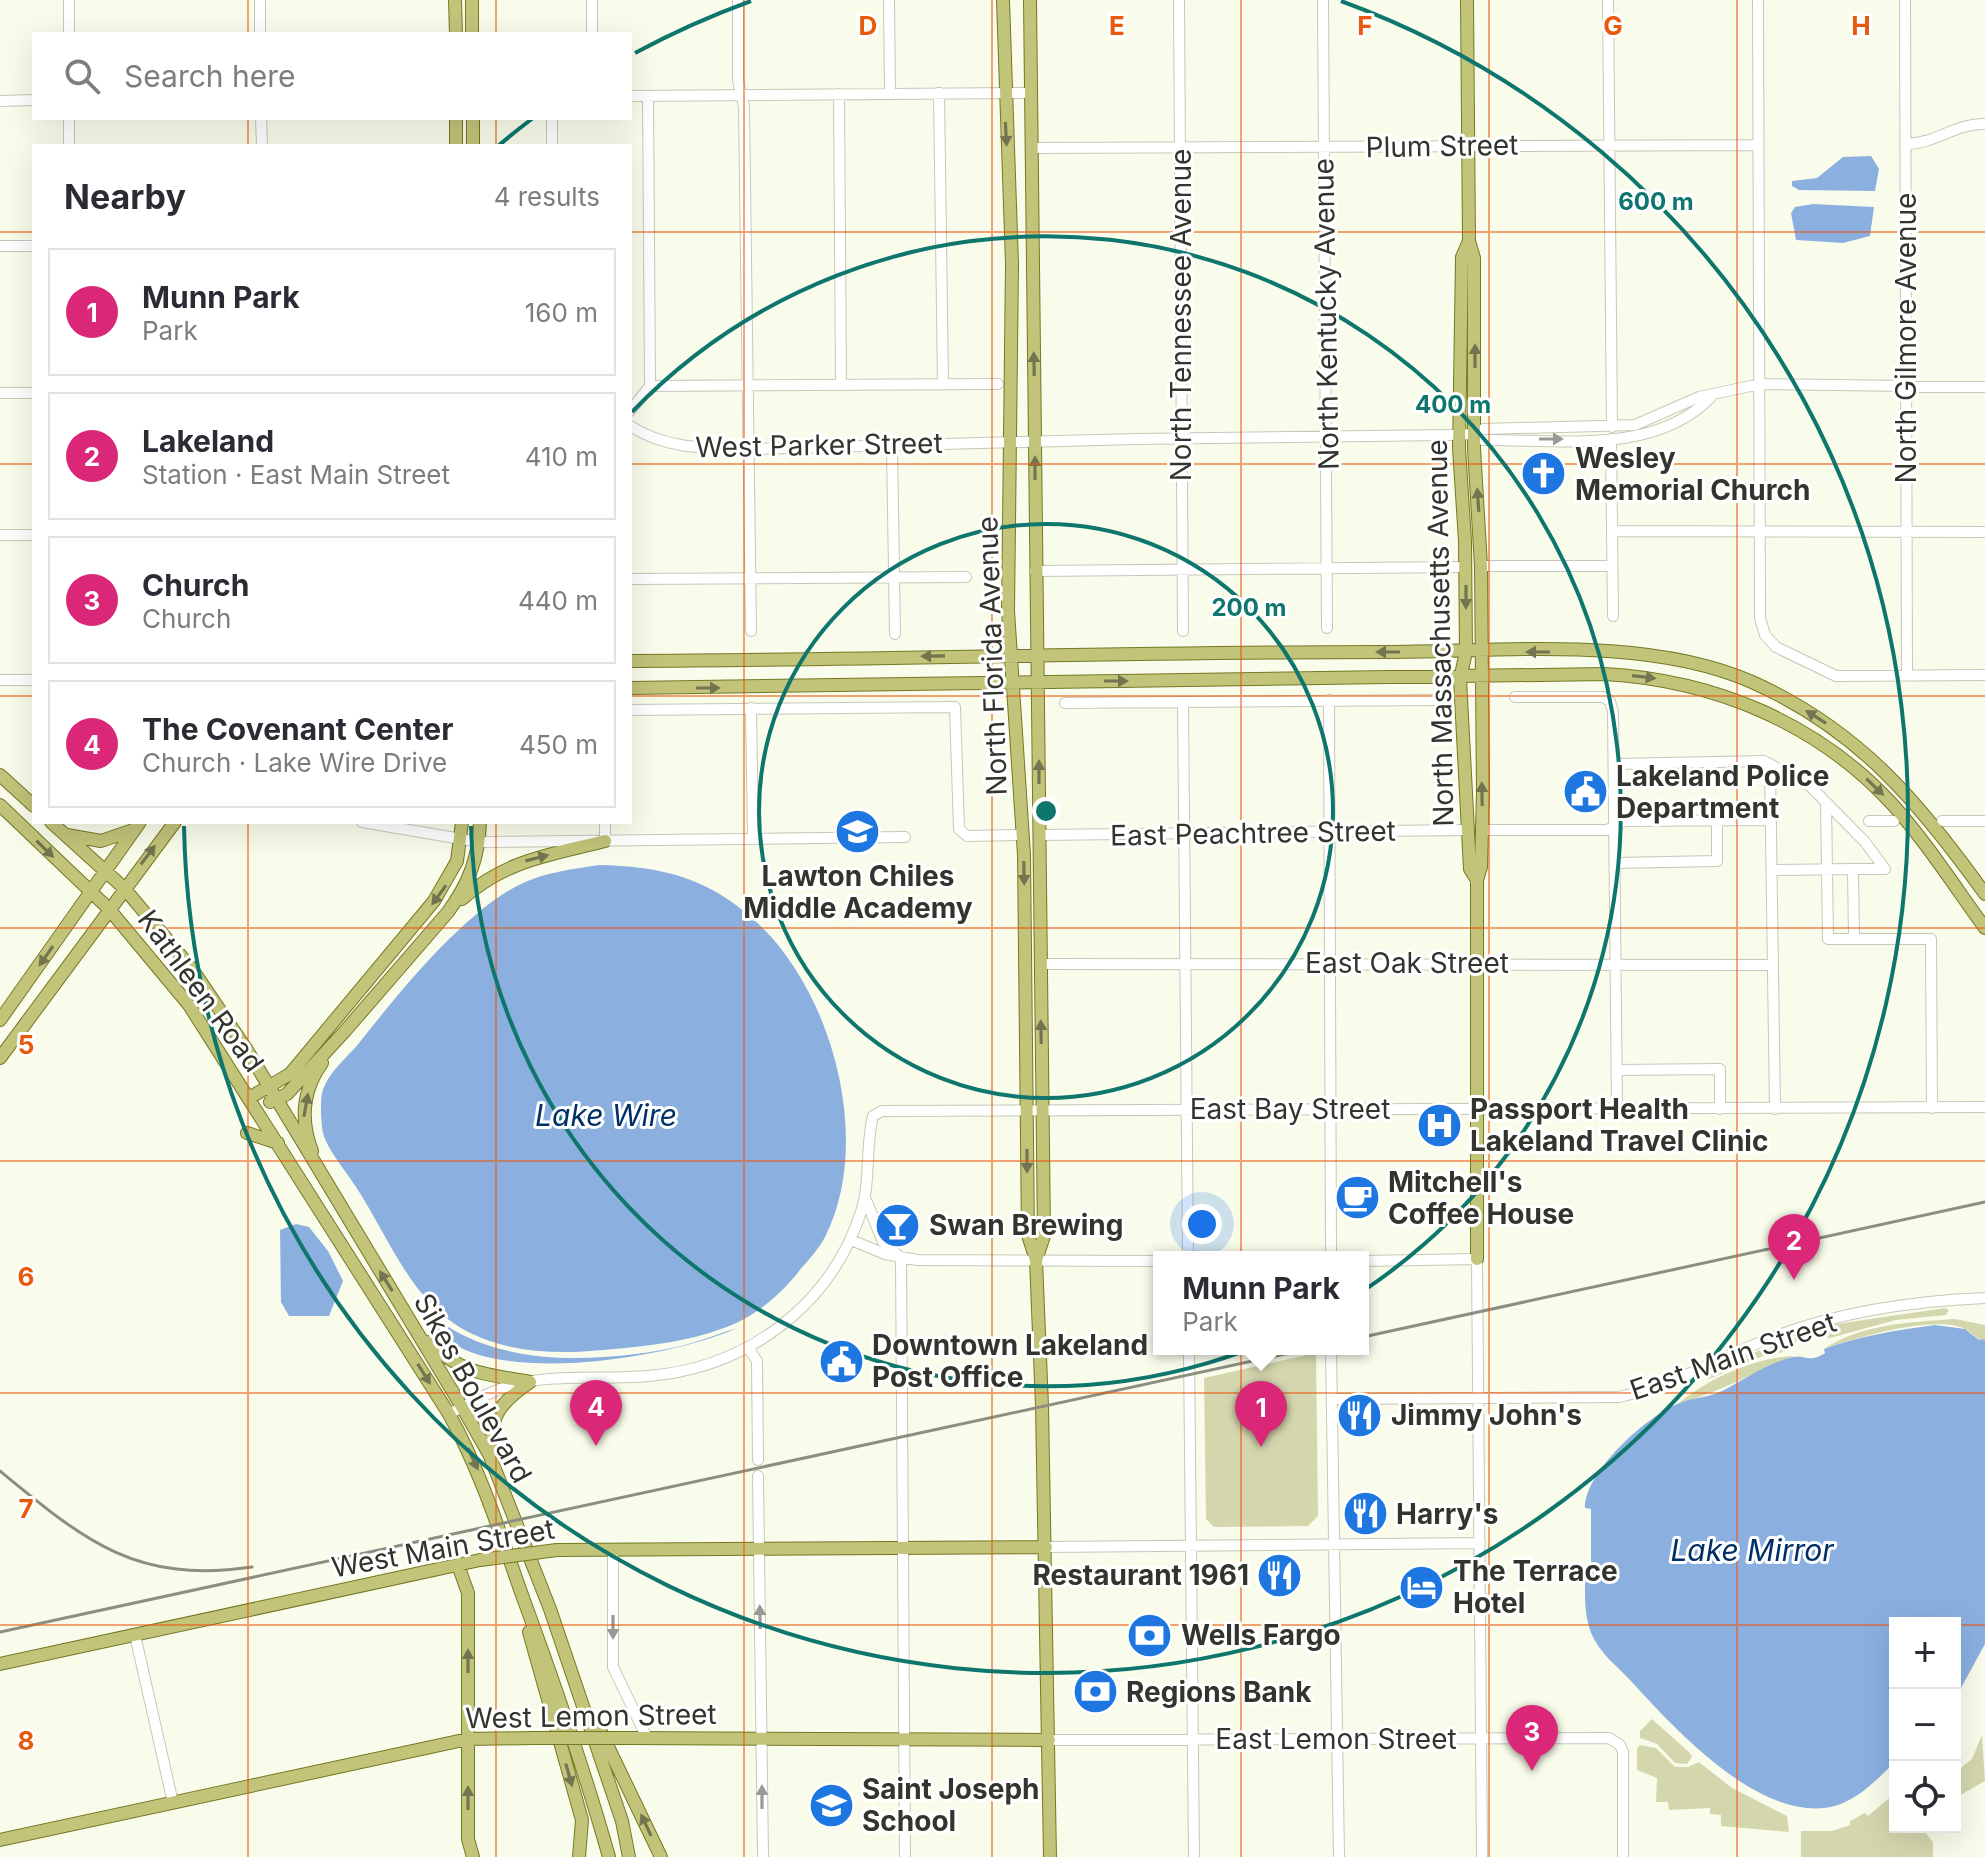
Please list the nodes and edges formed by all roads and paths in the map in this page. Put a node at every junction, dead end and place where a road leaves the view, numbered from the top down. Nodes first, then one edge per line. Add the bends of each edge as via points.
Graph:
1 (69, 0) edge
2 (260, 0) edge
3 (455, 0) edge
4 (472, 0) edge
5 (592, 0) edge
6 (738, 0) edge
7 (889, 0) edge
8 (1003, 0) edge
9 (1030, 0) edge
10 (1179, 0) edge
11 (1323, 0) edge
12 (1467, 0) edge
13 (1608, 0) edge
14 (1758, 0) edge
15 (1905, 0) edge
16 (69, 32) edge
17 (260, 32) edge
18 (456, 32) edge
19 (472, 32) edge
20 (592, 32) edge
21 (939, 93) junction
22 (1004, 93) junction
23 (1031, 93) junction
24 (839, 94) junction
25 (890, 94) junction
26 (741, 95) junction
27 (632, 96) edge
28 (648, 96) junction
29 (32, 100) edge
30 (0, 101) edge
31 (69, 120) edge
32 (261, 120) edge
33 (456, 120) edge
34 (473, 120) edge
35 (552, 120) edge
36 (1985, 124) edge
37 (69, 144) edge
38 (262, 144) edge
39 (456, 144) edge
40 (473, 144) edge
41 (552, 144) edge
42 (1906, 144) junction
43 (1756, 145) junction
44 (1609, 146) junction
45 (1324, 147) junction
46 (1468, 147) junction
47 (1032, 148) junction
48 (1181, 148) junction
49 (1469, 241) junction
50 (0, 246) edge
51 (32, 246) edge
52 (841, 384) junction
53 (943, 384) junction
54 (998, 384) dead end
55 (1760, 384) junction
56 (1907, 384) junction
57 (1982, 384) edge
58 (650, 386) junction
59 (748, 386) junction
60 (0, 393) edge
61 (32, 393) edge
62 (1710, 398) junction
63 (632, 408) edge
64 (632, 427) edge
65 (1612, 427) junction
66 (1474, 434) junction
67 (1459, 435) junction
68 (1327, 437) junction
69 (1182, 438) junction
70 (1611, 439) junction
71 (1035, 442) junction
72 (1012, 443) junction
73 (892, 447) junction
74 (750, 449) junction
75 (1612, 531) junction
76 (1759, 531) junction
77 (1905, 532) junction
78 (1985, 532) edge
79 (0, 535) edge
80 (32, 535) edge
81 (1481, 566) junction
82 (1612, 566) junction
83 (1466, 567) junction
84 (1327, 568) junction
85 (1183, 569) junction
86 (1035, 571) junction
87 (894, 576) junction
88 (966, 577) dead end
89 (751, 578) junction
90 (632, 579) edge
91 (1613, 616) dead end
92 (1327, 628) dead end
93 (751, 631) dead end
94 (1183, 631) dead end
95 (895, 634) dead end
96 (1466, 652) junction
97 (1481, 652) junction
98 (1036, 654) junction
99 (1011, 655) junction
100 (632, 661) edge
101 (1907, 675) junction
102 (1985, 675) edge
103 (1460, 679) junction
104 (1480, 679) junction
105 (0, 680) edge
106 (32, 680) edge
107 (1038, 683) junction
108 (1013, 684) junction
109 (632, 688) edge
110 (1515, 697) dead end
111 (1329, 700) junction
112 (1438, 700) dead end
113 (1183, 702) junction
114 (1065, 703) dead end
115 (751, 708) junction
116 (632, 710) edge
117 (1614, 764) junction
118 (1770, 764) junction
119 (0, 775) edge
120 (1826, 802) junction
121 (32, 804) edge
122 (0, 805) edge
123 (1771, 820) junction
124 (1717, 821) junction
125 (1869, 821) dead end
126 (1894, 821) dead end
127 (1942, 821) dead end
128 (1985, 821) edge
129 (53, 824) edge
130 (173, 824) edge
131 (373, 824) edge
132 (462, 824) edge
133 (480, 824) edge
134 (605, 824) edge
135 (136, 826) edge
136 (1615, 826) junction
137 (1468, 830) junction
138 (1482, 830) junction
139 (1329, 832) junction
140 (1184, 834) junction
141 (65, 835) junction
142 (1023, 835) junction
143 (1039, 835) junction
144 (753, 837) junction
145 (905, 837) dead end
146 (462, 841) junction
147 (605, 841) junction
148 (479, 842) junction
149 (1615, 863) junction
150 (1827, 869) junction
151 (1853, 869) junction
152 (1772, 870) junction
153 (105, 873) junction
154 (1477, 880) junction
155 (124, 888) junction
156 (91, 892) junction
157 (1985, 894) edge
158 (1024, 902) junction
159 (109, 909) junction
160 (448, 912) junction
161 (1985, 928) edge
162 (1854, 939) junction
163 (1185, 962) junction
164 (1616, 963) junction
165 (1040, 964) junction
166 (1329, 964) junction
167 (1478, 964) junction
168 (1773, 965) junction
169 (0, 1020) edge
170 (345, 1031) junction
171 (0, 1058) edge
172 (1617, 1070) junction
173 (271, 1094) junction
174 (253, 1103) junction
175 (1985, 1107) edge
176 (1331, 1108) junction
177 (1932, 1108) junction
178 (1186, 1109) junction
179 (1477, 1109) junction
180 (1720, 1109) junction
181 (1775, 1109) junction
182 (1043, 1110) junction
183 (1617, 1110) junction
184 (1027, 1111) junction
185 (247, 1133) dead end
186 (278, 1143) junction
187 (322, 1179) junction
188 (865, 1195) junction
189 (851, 1240) junction
190 (1188, 1251) edge
191 (1331, 1251) edge
192 (901, 1258) junction
193 (1477, 1259) junction
194 (1036, 1260) junction
195 (1153, 1261) edge
196 (1369, 1261) edge
197 (1985, 1298) edge
198 (413, 1325) junction
199 (749, 1349) junction
200 (1189, 1355) edge
201 (1331, 1355) edge
202 (530, 1382) junction
203 (1480, 1398) junction
204 (1332, 1399) junction
205 (462, 1407) junction
206 (449, 1414) junction
207 (758, 1460) dead end
208 (497, 1473) junction
209 (758, 1476) dead end
210 (1335, 1543) junction
211 (1480, 1543) junction
212 (1190, 1544) junction
213 (902, 1547) junction
214 (1046, 1547) junction
215 (758, 1548) junction
216 (613, 1549) junction
217 (458, 1565) junction
218 (521, 1591) junction
219 (135, 1635) junction
220 (0, 1664) edge
221 (573, 1676) junction
222 (903, 1737) junction
223 (647, 1738) junction
224 (762, 1738) junction
225 (1338, 1738) junction
226 (468, 1739) junction
227 (1192, 1739) junction
228 (1481, 1739) junction
229 (1049, 1740) junction
230 (173, 1803) junction
231 (0, 1840) edge
232 (473, 1857) edge
233 (579, 1857) edge
234 (609, 1857) edge
235 (629, 1857) edge
236 (661, 1857) edge
237 (763, 1857) edge
238 (905, 1857) edge
239 (1050, 1857) edge
240 (1194, 1857) edge
241 (1339, 1857) edge
242 (1482, 1857) edge
243 (1623, 1857) edge

1 - 16 street
2 - 17 street
3 - 18 main road
4 - 19 main road
5 - 20 street
6 - 26 street
7 - 25 street
8 - 22 main road, North Florida Avenue
9 - 23 main road, North Florida Avenue
10 - 48 street, North Tennessee Avenue
11 - 45 street, North Kentucky Avenue
12 - 46 main road, North Massachusetts Avenue
13 - 44 street
14 - 43 street
15 - 42 street, North Gilmore Avenue
21 - 22 street
21 - 25 street
21 - 53 street
22 - 23 street
22 -> 72 main road, North Florida Avenue
23 - 47 main road, North Florida Avenue
24 - 25 street
24 - 26 street
24 - 52 street
26 - 28 street
26 - 59 street
27 - 28 street
28 - 58 street
29 - 30 street
31 - 37 street
32 - 38 street
33 - 39 main road
34 - 40 main road
35 - 41 street
36 - 42 street
42 - 56 street, North Gilmore Avenue
43 - 44 street, Plum Street
43 - 55 street
44 - 46 street, Plum Street
44 - 65 street
45 - 46 street, Plum Street
45 - 48 street, Plum Street
45 - 68 street, North Kentucky Avenue
46 - 49 main road, North Massachusetts Avenue
47 - 48 street, Plum Street
71 -> 47 main road, North Florida Avenue
48 - 69 street, North Tennessee Avenue
66 -> 49 main road, North Massachusetts Avenue via 1474,258
49 - 67 main road, North Massachusetts Avenue via 1462,257
50 - 51 street
52 - 53 street
52 - 59 street
53 - 54 street
55 - 56 street
55 - 62 street
55 - 76 street
56 - 57 street
56 - 77 street, North Gilmore Avenue
58 - 59 street
58 - 63 street
59 - 74 street
60 - 61 street
62 - 65 street via 1699,397 1651,420
62 - 70 street via 1655,431
64 - 74 street, West Parker Street via 687,448
65 - 66 street via 1483,429
66 - 67 street, West Parker Street
66 -> 70 street via 1483,440
81 -> 66 main road, North Massachusetts Avenue
67 - 68 street, West Parker Street
67 - 83 main road, North Massachusetts Avenue
68 - 69 street, West Parker Street
68 - 84 street, North Kentucky Avenue
69 - 71 street, West Parker Street
69 - 85 street, North Tennessee Avenue
70 - 75 street
71 - 72 street, West Parker Street
86 -> 71 main road, North Florida Avenue
72 - 73 street, West Parker Street
72 - 99 main road, North Florida Avenue
73 - 74 street, West Parker Street
73 - 87 street
74 - 89 street
75 - 76 street
75 - 82 street
76 - 77 street
76 - 101 street via 1760,618 1765,635 1793,658 1836,676
77 - 78 street
77 - 101 street, North Gilmore Avenue
79 - 80 street
81 - 82 street
81 - 97 main road, North Massachusetts Avenue
82 - 91 street
83 - 84 street
83 -> 96 main road, North Massachusetts Avenue
84 - 85 street
84 - 92 street, North Kentucky Avenue
85 - 86 street
85 - 94 street, North Tennessee Avenue
86 - 98 main road, North Florida Avenue
87 - 88 street
87 - 89 street
87 - 95 street
89 - 90 street
89 - 93 street
96 - 97 main road
96 -> 98 main road
96 - 103 main road, North Massachusetts Avenue
97 - 104 main road, North Massachusetts Avenue
157 -> 97 main road via 1932,820 1889,773 1838,731 1750,681 1640,654
98 - 99 main road
98 - 107 main road, North Florida Avenue
99 -> 100 main road
99 - 108 main road, North Florida Avenue
101 - 102 street
103 - 104 main road
107 -> 103 main road
103 - 137 main road, North Massachusetts Avenue
138 -> 104 main road, North Massachusetts Avenue
104 -> 161 main road via 1604,674 1665,680 1725,695 1784,721 1839,757 1892,804
105 - 106 street
107 - 108 main road
143 -> 107 main road, North Florida Avenue
109 -> 108 main road
108 - 142 main road, North Florida Avenue
110 - 117 street via 1610,701
111 - 112 street
111 - 113 street
111 - 139 street
113 - 114 street
113 - 140 street
115 - 116 street
115 - 142 street via 955,707 959,829 967,836
115 - 144 street
117 - 118 street
117 - 136 street
118 - 120 street via 1810,786
118 - 123 street
119 - 121 main road
120 - 150 street
120 - 151 street via 1885,869
122 -> 156 main road, Kathleen Road
123 - 124 street
123 - 152 street
124 - 136 street via 1625,821
124 - 149 street via 1717,861
125 - 126 street
127 - 128 street
129 - 141 main road, Kathleen Road
155 -> 130 main road
131 - 146 street
132 - 146 main road
133 - 148 main road
134 - 147 street
135 - 141 main road via 101,841
135 - 153 main road
136 - 138 street
136 - 149 street
137 - 139 street, East Peachtree Street
137 - 154 main road, North Massachusetts Avenue via 1470,869
138 - 154 main road, North Massachusetts Avenue
139 - 140 street, East Peachtree Street
139 - 166 street
140 - 143 street, East Peachtree Street
140 - 163 street
141 - 153 main road, Kathleen Road
142 -> 158 main road, North Florida Avenue
143 - 165 main road, North Florida Avenue
144 - 145 street
144 - 147 street
146 - 148 street
146 -> 173 main road via 449,880 434,901
147 - 148 street
160 -> 147 main road via 498,872
148 - 160 main road via 463,891
149 - 164 street
150 - 151 street
150 - 152 street
150 - 162 street via 1828,939
151 - 162 street
152 - 168 street
153 - 155 main road, Kathleen Road
153 - 156 main road
154 - 167 main road, North Massachusetts Avenue
155 - 159 main road
155 - 173 main road, Kathleen Road via 192,969
156 - 159 main road, Kathleen Road
156 -> 169 main road
158 - 165 main road via 1033,920
158 - 184 main road, North Florida Avenue
159 - 171 main road
159 - 174 main road, Kathleen Road via 189,1005
160 - 170 main road
162 - 177 street via 1931,939
163 - 165 street, East Oak Street
163 - 166 street, East Oak Street
163 - 178 street
164 - 167 street, East Oak Street
164 - 168 street, East Oak Street
164 - 172 street
182 -> 165 main road, North Florida Avenue
166 - 167 street, East Oak Street
166 - 176 street
167 - 179 main road, North Massachusetts Avenue
168 - 181 street
170 - 173 main road via 287,1094
187 -> 170 main road via 306,1136 304,1107 317,1070
172 - 180 street via 1720,1069
172 - 183 street
173 - 174 main road
173 - 187 main road, Sikes Boulevard
174 - 186 main road, Sikes Boulevard
175 - 177 street, East Bay Street
176 - 178 street, East Bay Street
176 - 179 street, East Bay Street
176 - 191 street
177 - 181 street, East Bay Street
178 - 182 street, East Bay Street
178 - 190 street
179 - 183 street, East Bay Street
179 - 193 main road, North Massachusetts Avenue
180 - 181 street, East Bay Street
180 - 183 street, East Bay Street
182 - 184 street, East Bay Street
182 - 194 main road, North Florida Avenue via 1044,1236
184 - 188 street, East Bay Street via 882,1111 873,1116
184 -> 194 main road, North Florida Avenue via 1028,1235
185 - 186 main road
186 -> 206 main road, Sikes Boulevard
198 -> 187 main road, Sikes Boulevard
188 - 189 street
188 - 192 street via 876,1231
189 - 192 street
189 - 199 street via 832,1274 805,1305
192 - 194 street
192 - 213 street
193 - 196 street
193 - 203 street, North Massachusetts Avenue
194 - 195 street
194 - 214 main road, North Florida Avenue
197 - 203 street, East Main Street via 1905,1304 1817,1323 1619,1397
198 - 202 main road via 469,1372
198 - 205 main road, Sikes Boulevard
199 - 202 street via 678,1373
199 - 207 street via 757,1361
200 - 212 street
201 - 204 street
202 - 205 street
202 - 208 main road via 497,1408 491,1425
203 - 204 street, East Main Street
203 - 211 street, North Massachusetts Avenue
204 - 210 street
205 - 206 street
205 - 208 main road, Sikes Boulevard
206 -> 218 main road, Sikes Boulevard via 474,1460
208 - 221 main road, Sikes Boulevard
209 - 215 street
210 - 211 street
210 - 212 street
210 - 225 street
211 - 228 street, North Massachusetts Avenue
212 - 214 street
212 - 227 street
213 - 214 main road, West Main Street
213 - 215 main road, West Main Street
213 - 222 street
214 - 229 main road, North Florida Avenue
215 - 216 main road, West Main Street
224 -> 215 street
216 - 217 main road, West Main Street, bridge via 557,1550
216 -> 223 street via 613,1667
217 - 219 main road, West Main Street
226 -> 217 main road via 468,1593
218 -> 233 main road via 582,1820
218 - 234 main road, Sikes Boulevard via 567,1717
219 - 220 main road, West Main Street
219 - 230 street
221 - 235 main road, Sikes Boulevard
236 -> 221 main road
222 - 224 main road, West Lemon Street
222 - 229 main road, West Lemon Street
222 - 238 street
223 - 224 main road, West Lemon Street
223 - 226 main road, West Lemon Street, bridge
237 -> 224 street
225 - 227 street, East Lemon Street
225 - 228 street, East Lemon Street
225 - 241 street
226 - 230 main road, West Lemon Street
232 -> 226 main road via 468,1839
227 - 229 street, East Lemon Street
227 - 240 street
228 - 242 street, North Massachusetts Avenue
228 - 243 street, East Lemon Street via 1609,1738 1620,1745
229 - 239 main road, North Florida Avenue
230 - 231 main road, West Lemon Street

